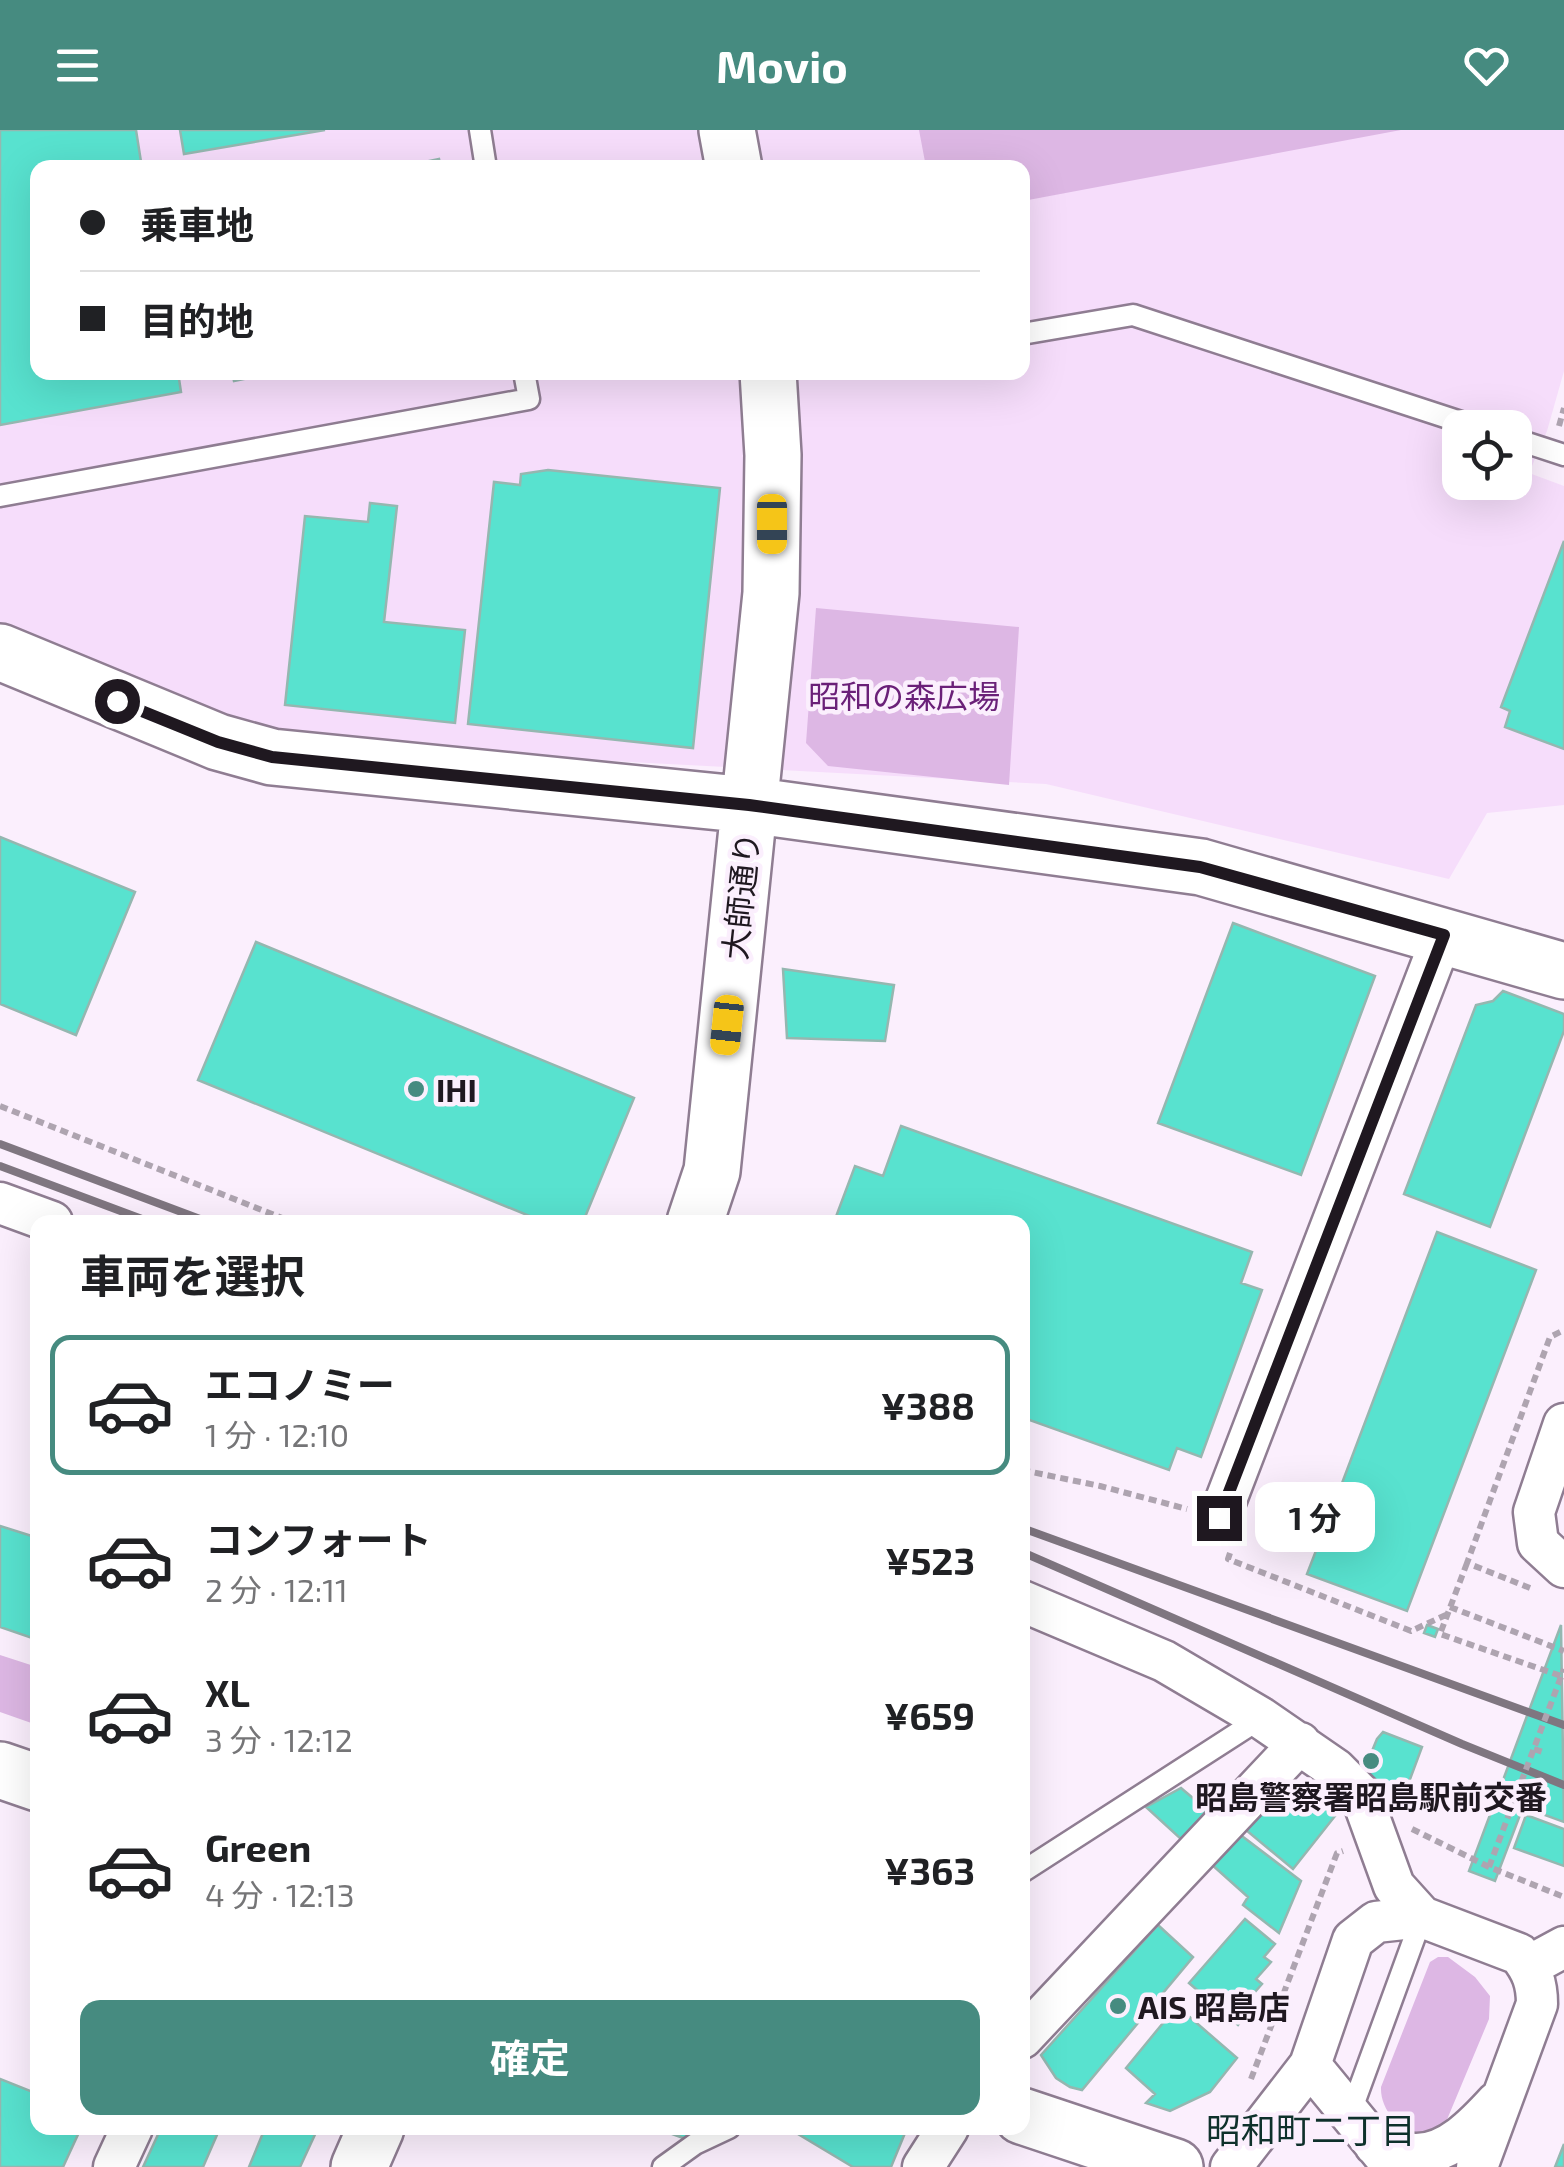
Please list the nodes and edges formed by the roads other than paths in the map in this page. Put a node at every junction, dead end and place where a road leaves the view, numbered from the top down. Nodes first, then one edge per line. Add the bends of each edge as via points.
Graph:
1 (480, 130) edge
2 (727, 130) edge
3 (485, 160) edge
4 (733, 160) edge
5 (1030, 333) edge
6 (525, 380) edge
7 (776, 380) edge
8 (1442, 416) edge
9 (1532, 445) edge
10 (1564, 455) edge
11 (0, 496) edge
12 (0, 652) edge
13 (749, 805) junction
14 (1444, 935) junction
15 (1564, 970) edge
16 (0, 1203) edge
17 (33, 1215) edge
18 (697, 1215) edge
19 (1562, 1438) edge
20 (1227, 1529) road end
21 (1564, 1567) edge
22 (1030, 1605) edge
23 (1261, 1718) junction
24 (1300, 1743) junction
25 (0, 1770) edge
26 (30, 1780) edge
27 (1030, 1867) edge
28 (1422, 1917) junction
29 (1547, 1956) edge
30 (1030, 2030) edge
31 (1310, 2065) junction
32 (1504, 2096) junction
33 (1030, 2119) edge
34 (129, 2135) edge
35 (373, 2135) edge
36 (715, 2135) edge
37 (944, 2135) edge
38 (1373, 2142) edge
39 (114, 2167) edge
40 (359, 2167) edge
41 (663, 2167) edge
42 (923, 2167) edge
43 (1175, 2167) edge
44 (1231, 2167) edge
45 (1476, 2167) edge

1 - 3 lane
2 - 4 street
5 - 8 lane via 1133,316
6 - 11 lane via 528,399
7 - 13 street, 大師通り via 771,593
9 - 10 lane
12 - 13 street via 190,731 272,757
13 - 14 street via 1200,867
13 - 18 street, 大師通り via 712,1172
14 - 15 street
14 - 20 street
16 - 17 street
19 - 21 street via 1534,1512 1538,1543
22 - 23 street via 1164,1661
23 - 24 street
23 - 27 lane
24 - 28 street via 1361,1796 1394,1886
24 - 30 street
25 - 26 street
28 - 29 street via 1519,1954
28 - 31 street via 1376,1922 1353,1940
28 - 38 lane
29 - 32 street
31 - 38 street
31 - 44 street
32 - 38 street via 1478,2123 1435,2150 1414,2154
32 - 45 street
33 - 43 street
34 - 39 street
35 - 40 street
36 - 41 lane
37 - 42 street

